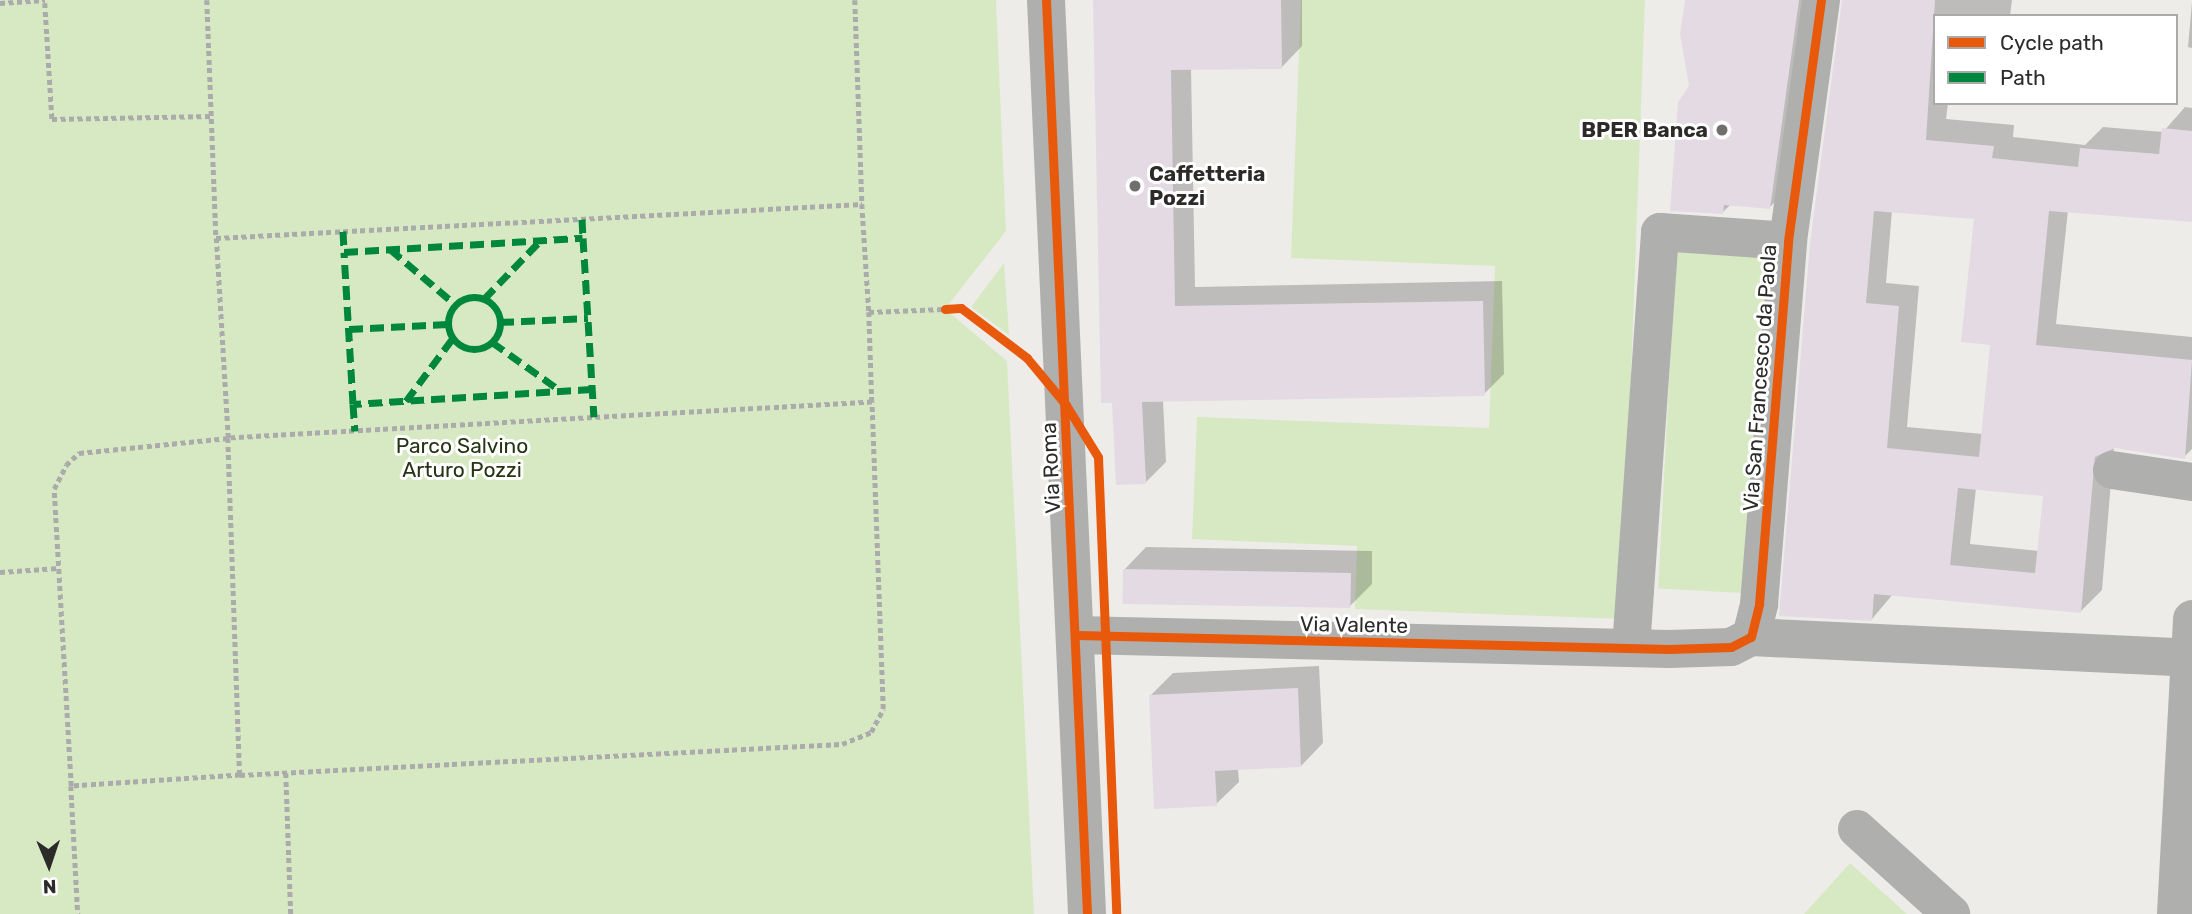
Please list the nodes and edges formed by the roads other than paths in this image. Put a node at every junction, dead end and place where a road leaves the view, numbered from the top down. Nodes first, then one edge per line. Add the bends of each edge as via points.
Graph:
1 (1046, 0) edge
2 (1821, 0) edge
3 (1788, 241) junction
4 (2112, 470) dead end
5 (2192, 482) edge
6 (2192, 619) edge
7 (1077, 635) junction
8 (1751, 637) junction
9 (1631, 648) junction
10 (2190, 658) junction
11 (1857, 829) dead end
12 (1080, 907) edge
13 (1951, 914) edge
14 (2176, 914) edge

1 - 7 street, Via Roma
2 - 3 street, Via San Francesco da Paola
3 - 8 street, Via San Francesco da Paola via 1759,604
3 - 9 street via 1660,232
4 - 5 street
6 - 10 street
7 - 9 street, Via Valente
7 - 12 street, Via Roma
8 - 9 street via 1731,647
8 - 10 street
10 - 14 street
11 - 13 street

